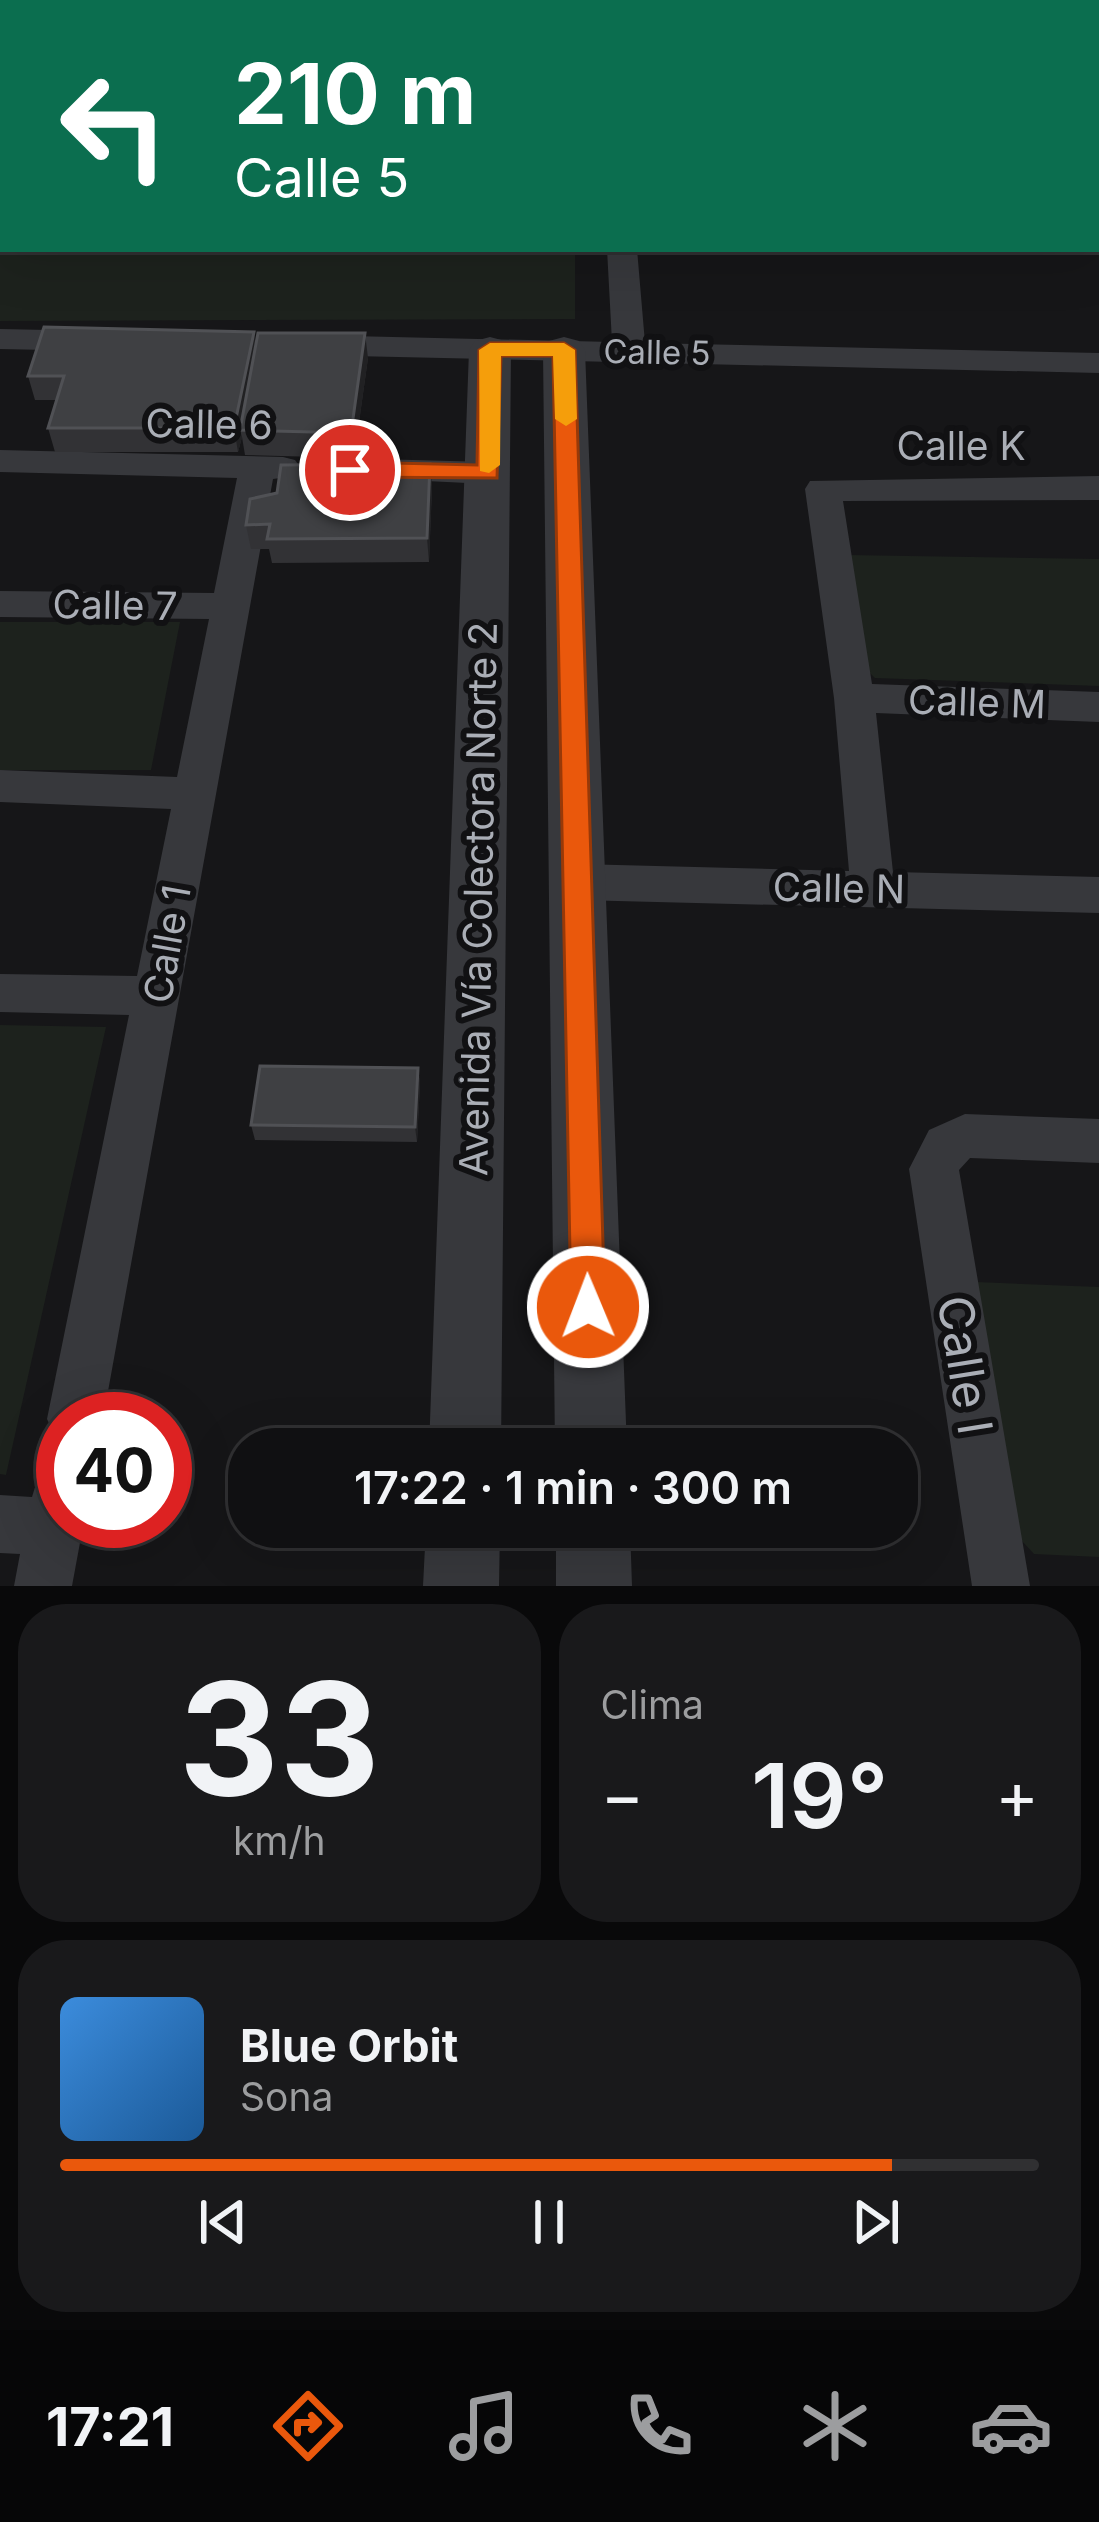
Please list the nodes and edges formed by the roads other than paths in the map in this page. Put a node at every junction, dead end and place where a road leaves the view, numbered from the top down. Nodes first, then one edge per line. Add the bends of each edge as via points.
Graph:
1 (622, 252) edge
2 (0, 339) edge
3 (119, 341) edge
4 (286, 345) edge
5 (490, 350) junction
6 (564, 350) junction
7 (628, 351) junction
8 (1099, 363) edge
9 (0, 461) edge
10 (257, 468) junction
11 (488, 473) junction
12 (1099, 488) edge
13 (0, 604) edge
14 (231, 606) junction
15 (854, 698) junction
16 (1099, 707) edge
17 (0, 786) edge
18 (193, 794) junction
19 (578, 882) junction
20 (873, 890) junction
21 (1099, 895) edge
22 (0, 993) edge
23 (159, 996) junction
24 (1099, 1141) edge
25 (80, 1392) edge
26 (465, 1428) edge
27 (591, 1428) edge
28 (41, 1548) edge
29 (462, 1548) edge
30 (593, 1548) edge
31 (43, 1586) edge
32 (461, 1586) edge
33 (594, 1586) edge
34 (1000, 1586) edge

1 - 7 street
2 - 3 street
4 - 5 street, Calle 5
5 - 6 street, Calle 5
5 - 11 street, Avenida Vía Colectora Norte 2
6 - 7 street, Calle 5
6 - 19 street
7 - 8 street, Calle 5
9 - 10 street, Calle 6
10 - 11 street, Calle 6
10 - 14 street, Calle 1
11 - 26 street, Avenida Vía Colectora Norte 2
12 - 15 street, Calle K via 823,489
13 - 14 street, Calle 7
14 - 18 street, Calle 1
15 - 16 street, Calle M
15 - 20 street
17 - 18 street
18 - 23 street, Calle 1
19 - 20 street, Calle N
19 - 27 street
20 - 21 street, Calle N
22 - 23 street
23 - 25 street, Calle 1
24 - 34 street, Calle I via 965,1136 946,1146 934,1168
28 - 31 street
29 - 32 street
30 - 33 street

